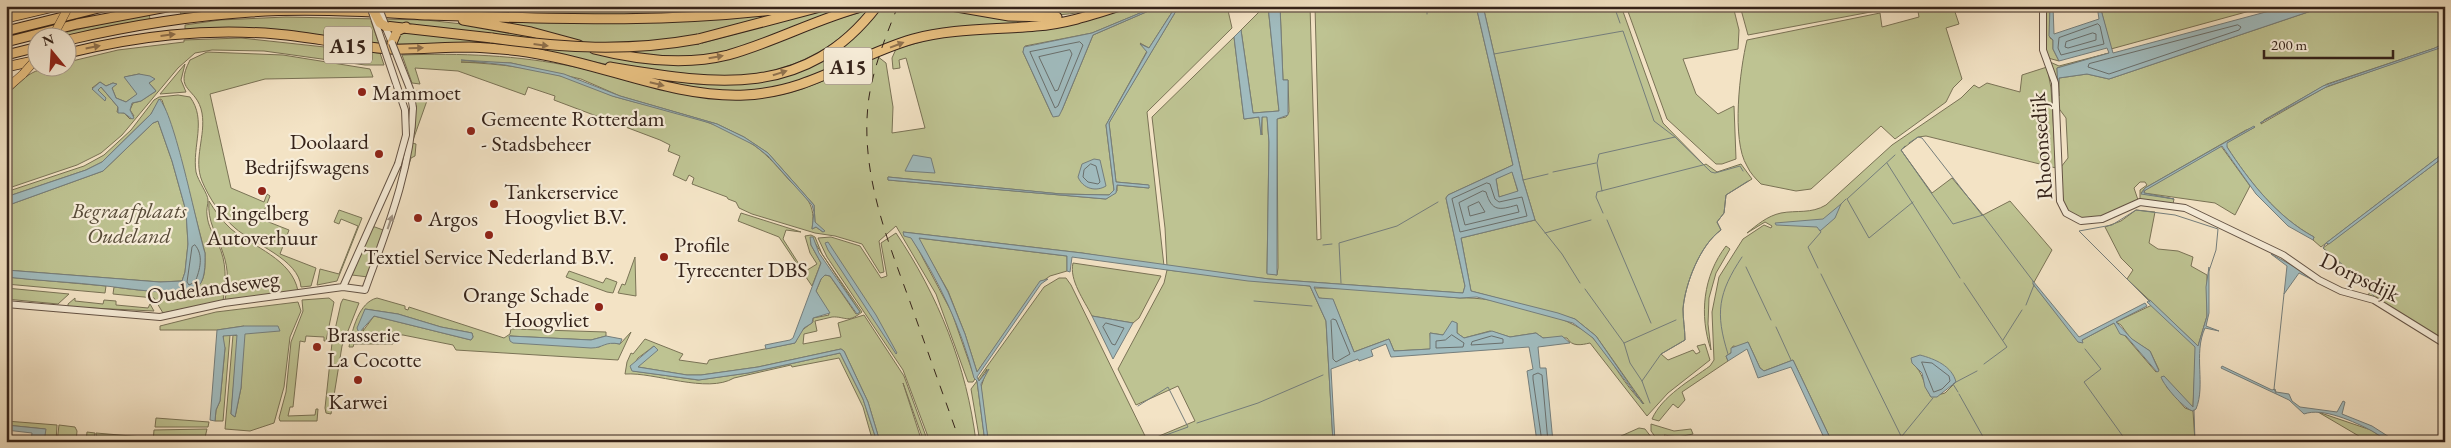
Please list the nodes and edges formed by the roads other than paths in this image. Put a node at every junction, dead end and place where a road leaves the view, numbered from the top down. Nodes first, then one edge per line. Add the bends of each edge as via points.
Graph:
1 (56, 6) edge
2 (69, 6) edge
3 (107, 6) edge
4 (172, 6) edge
5 (371, 6) edge
6 (378, 6) edge
7 (575, 6) edge
8 (635, 6) edge
9 (803, 6) edge
10 (824, 6) edge
11 (865, 6) edge
12 (877, 6) edge
13 (951, 6) edge
14 (1119, 6) edge
15 (2042, 6) edge
16 (428, 15) junction
17 (6, 18) edge
18 (385, 26) junction
19 (406, 27) junction
20 (57, 28) edge
21 (6, 31) edge
22 (78, 38) edge
23 (6, 42) edge
24 (392, 43) junction
25 (28, 50) edge
26 (78, 51) edge
27 (6, 55) edge
28 (28, 62) edge
29 (577, 62) junction
30 (6, 68) edge
31 (28, 68) edge
32 (6, 89) edge
33 (401, 165) junction
34 (2232, 230) joint
35 (343, 287) junction
36 (6, 304) edge
37 (2445, 344) edge

1 - 17 highway
2 - 20 main road, bridge
3 - 21 highway
4 - 23 highway via 77,24
5 - 18 highway, bridge
5 - 33 street, bridge via 405,110 406,135
6 - 18 street, bridge
7 - 8 highway
9 - 16 highway, A15 via 720,16 670,18
19 -> 10 highway, A15, bridge via 545,46 638,48 698,39
16 -> 11 highway, A15 via 531,32 634,57 688,61 726,55
29 -> 12 highway, A15 via 690,80 754,80 816,59 841,43
13 - 14 highway, A15 via 1009,16 1048,18 1088,14
29 -> 14 highway, A15 via 689,91 745,95 780,91 817,80 912,40 945,32 1046,25 1084,18
15 - 34 street, Rhoonsedijk via 2043,50 2054,76 2059,196 2066,213 2080,221 2096,220 2144,202 2185,208
16 - 22 highway, A15 via 350,11 252,12 144,24
18 - 19 highway, A15
18 - 24 street
19 - 24 highway via 397,31
24 - 33 street, bridge via 412,98 412,125
25 - 27 highway
26 -> 29 highway, A15 via 161,35 236,31 391,49 504,49
28 - 30 highway
31 - 32 main road, bridge
33 - 35 street
35 -> 33 street, Oudelandseweg via 366,290 392,217
34 - 37 street, Dorpsdijk via 2348,294 2374,300
35 - 36 street, Oudelandseweg via 224,303 160,317

